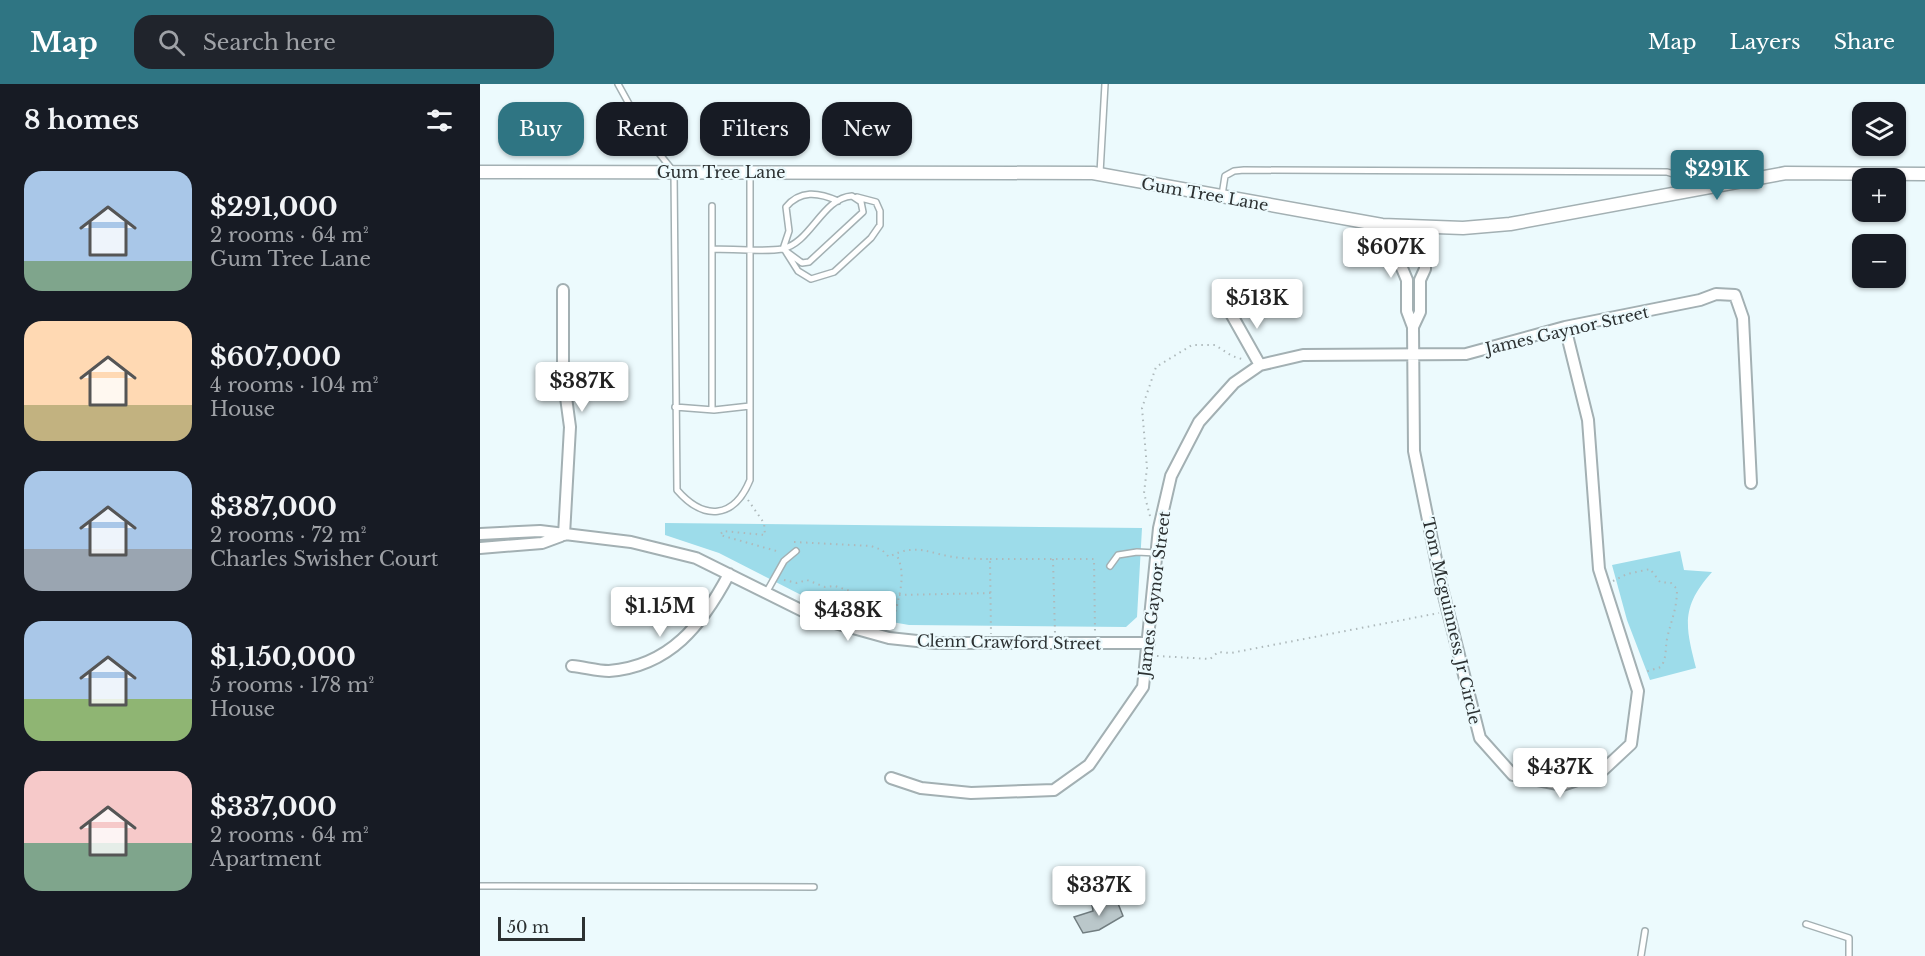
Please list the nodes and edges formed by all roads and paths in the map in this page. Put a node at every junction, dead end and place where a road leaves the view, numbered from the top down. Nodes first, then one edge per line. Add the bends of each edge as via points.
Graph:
1 (618, 84) edge
2 (1105, 84) edge
3 (480, 172) edge
4 (674, 172) junction
5 (750, 172) junction
6 (1925, 174) edge
7 (1100, 175) junction
8 (1688, 191) junction
9 (1221, 196) junction
10 (856, 197) junction
11 (838, 201) junction
12 (712, 206) dead end
13 (1403, 226) junction
14 (1425, 227) junction
15 (750, 248) junction
16 (712, 249) junction
17 (783, 249) junction
18 (1407, 280) junction
19 (1420, 280) junction
20 (563, 290) dead end
21 (1229, 310) dead end
22 (1413, 327) junction
23 (1565, 327) junction
24 (1414, 356) junction
25 (1260, 365) junction
26 (750, 406) junction
27 (675, 407) junction
28 (712, 410) junction
29 (1751, 483) dead end
30 (744, 495) junction
31 (1161, 517) junction
32 (480, 534) edge
33 (564, 535) junction
34 (480, 548) edge
35 (796, 551) dead end
36 (780, 552) junction
37 (1156, 553) junction
38 (896, 554) junction
39 (990, 559) junction
40 (1053, 559) junction
41 (774, 561) dead end
42 (1110, 566) dead end
43 (729, 574) junction
44 (777, 575) junction
45 (1604, 584) junction
46 (847, 590) junction
47 (766, 593) junction
48 (991, 593) junction
49 (898, 595) junction
50 (880, 601) dead end
51 (1448, 611) junction
52 (830, 622) junction
53 (874, 634) junction
54 (889, 638) junction
55 (992, 643) junction
56 (1055, 643) junction
57 (1095, 643) junction
58 (1149, 643) junction
59 (1148, 655) junction
60 (572, 666) dead end
61 (1633, 676) junction
62 (891, 778) dead end
63 (480, 886) edge
64 (814, 887) dead end
65 (1806, 924) dead end
66 (1645, 931) dead end
67 (1641, 956) edge
68 (1849, 956) edge

1 - 4 lane via 650,142
2 - 7 lane
3 - 4 street, Gum Tree Lane
4 - 5 street, Gum Tree Lane
4 - 27 lane
5 - 7 street, Gum Tree Lane
5 - 15 lane
6 - 8 street, Gum Tree Lane via 1786,173
7 - 9 street, Gum Tree Lane
8 - 9 lane via 1686,178 1667,172 1234,171 1225,176
8 - 14 street, Gum Tree Lane via 1510,224
9 - 13 street, Gum Tree Lane
10 - 11 lane
10 - 17 lane via 863,212 808,262 802,263
10 - 17 lane via 876,202 880,225 834,272 811,279 798,271
11 - 17 lane
11 - 17 lane via 824,195 794,198 786,207 789,231
12 - 16 lane
13 - 14 street, Gum Tree Lane
13 - 18 street, Tom Mcguinness Jr Circle via 1401,268
14 - 19 street, Tom Mcguinness Jr Circle via 1425,269
15 - 16 lane
15 - 17 lane
15 - 26 lane
16 - 28 lane
18 - 19 lane
18 - 22 street, Tom Mcguinness Jr Circle via 1407,311
19 - 22 street, Tom Mcguinness Jr Circle via 1420,312
20 - 33 street via 562,375 570,427
21 - 25 street
22 - 24 street, Tom Mcguinness Jr Circle
23 - 24 street, James Gaynor Street via 1466,354
23 - 29 street, James Gaynor Street via 1716,294 1735,295 1743,318
23 - 45 street, Tom Mcguinness Jr Circle via 1588,420 1591,490
24 - 25 street, James Gaynor Street via 1303,355
24 - 51 street, Tom Mcguinness Jr Circle via 1414,452
25 - 31 street, James Gaynor Street via 1234,383 1199,422 1171,476
25 - 31 path via 1232,356 1215,345 1192,345 1156,368 1142,408 1147,468 1144,493 1148,515
26 - 28 lane
26 - 30 lane via 750,480
27 - 28 lane
27 - 30 lane via 677,490 690,504 704,511 730,508
30 - 36 path via 764,523 765,535 723,531 720,535
31 - 37 street, James Gaynor Street
32 - 33 street, Clenn Crawford Street via 540,531
33 - 34 street, Clenn Crawford Street via 542,543
33 - 43 street, Clenn Crawford Street via 631,543 696,558
35 - 44 lane via 784,561
36 - 38 path via 797,541 871,546 889,557
36 - 41 path
37 - 42 lane via 1118,555
37 - 58 street, James Gaynor Street
38 - 39 path via 917,548 961,558
38 - 49 path via 902,564
39 - 40 path
39 - 48 path
40 - 56 path
40 - 57 path via 1094,559
43 - 47 street, Clenn Crawford Street
43 - 60 street via 688,635 650,663 607,671
44 - 46 path via 787,581 807,580
44 - 47 lane
45 - 61 street, Tom Mcguinness Jr Circle
45 - 61 path via 1650,569 1660,582 1671,583 1677,589 1666,659 1661,667
46 - 52 path via 836,600
46 - 53 path via 861,599
47 - 52 street, Clenn Crawford Street
48 - 49 path
48 - 55 path
49 - 54 path
50 - 53 lane
51 - 59 path via 1231,653 1218,651 1210,659
51 - 61 street, Tom Mcguinness Jr Circle via 1480,738 1513,775 1562,785 1601,772 1631,744 1638,691
52 - 53 street, Clenn Crawford Street
53 - 54 street, Clenn Crawford Street
54 - 55 street, Clenn Crawford Street
55 - 56 street, Clenn Crawford Street
56 - 57 street, Clenn Crawford Street
57 - 58 street, Clenn Crawford Street
58 - 59 street, James Gaynor Street
59 - 62 street, James Gaynor Street via 1143,687 1115,729 1089,765 1054,790 971,793 921,788
63 - 64 lane
65 - 68 lane via 1849,938
66 - 67 lane

